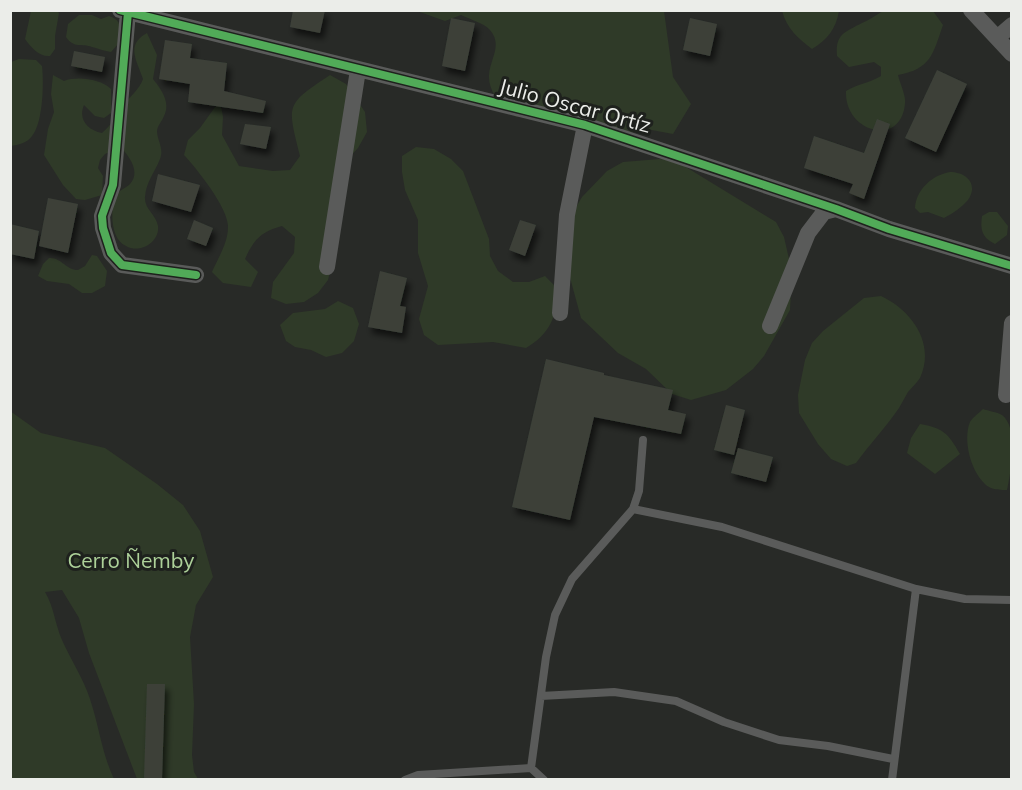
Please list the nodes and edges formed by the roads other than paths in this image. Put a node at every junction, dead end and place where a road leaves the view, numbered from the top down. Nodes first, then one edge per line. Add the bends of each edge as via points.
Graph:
1 (970, 10) edge
2 (124, 11) edge
3 (1011, 25) edge
4 (997, 38) junction
5 (1011, 54) edge
6 (358, 70) junction
7 (585, 125) junction
8 (836, 208) junction
9 (1011, 266) edge
10 (327, 267) dead end
11 (196, 275) dead end
12 (560, 313) dead end
13 (1011, 322) edge
14 (770, 326) dead end
15 (1006, 395) dead end
16 (643, 440) dead end
17 (633, 509) junction
18 (916, 589) junction
19 (1011, 600) edge
20 (540, 696) junction
21 (893, 759) junction
22 (531, 768) junction
23 (405, 780) edge
24 (544, 780) edge
25 (892, 780) edge

1 - 4 street
2 - 6 street, Julio Oscar Ortíz
2 - 11 street via 113,185 102,216 103,228 111,253 122,265
3 - 4 street
4 - 5 street
6 - 7 street, Julio Oscar Ortíz
6 - 10 street
7 - 8 street, Julio Oscar Ortíz
7 - 12 street via 567,215
8 - 9 street, Julio Oscar Ortíz via 889,229
8 - 14 street via 824,212 808,233
13 - 15 street
16 - 17 lane via 639,491
17 - 18 lane via 722,527
17 - 20 lane via 572,579 555,615
18 - 19 lane via 965,598
18 - 21 lane
20 - 21 lane via 614,692 676,701 779,740
20 - 22 lane
21 - 25 lane
22 - 23 lane via 418,775
22 - 24 lane

